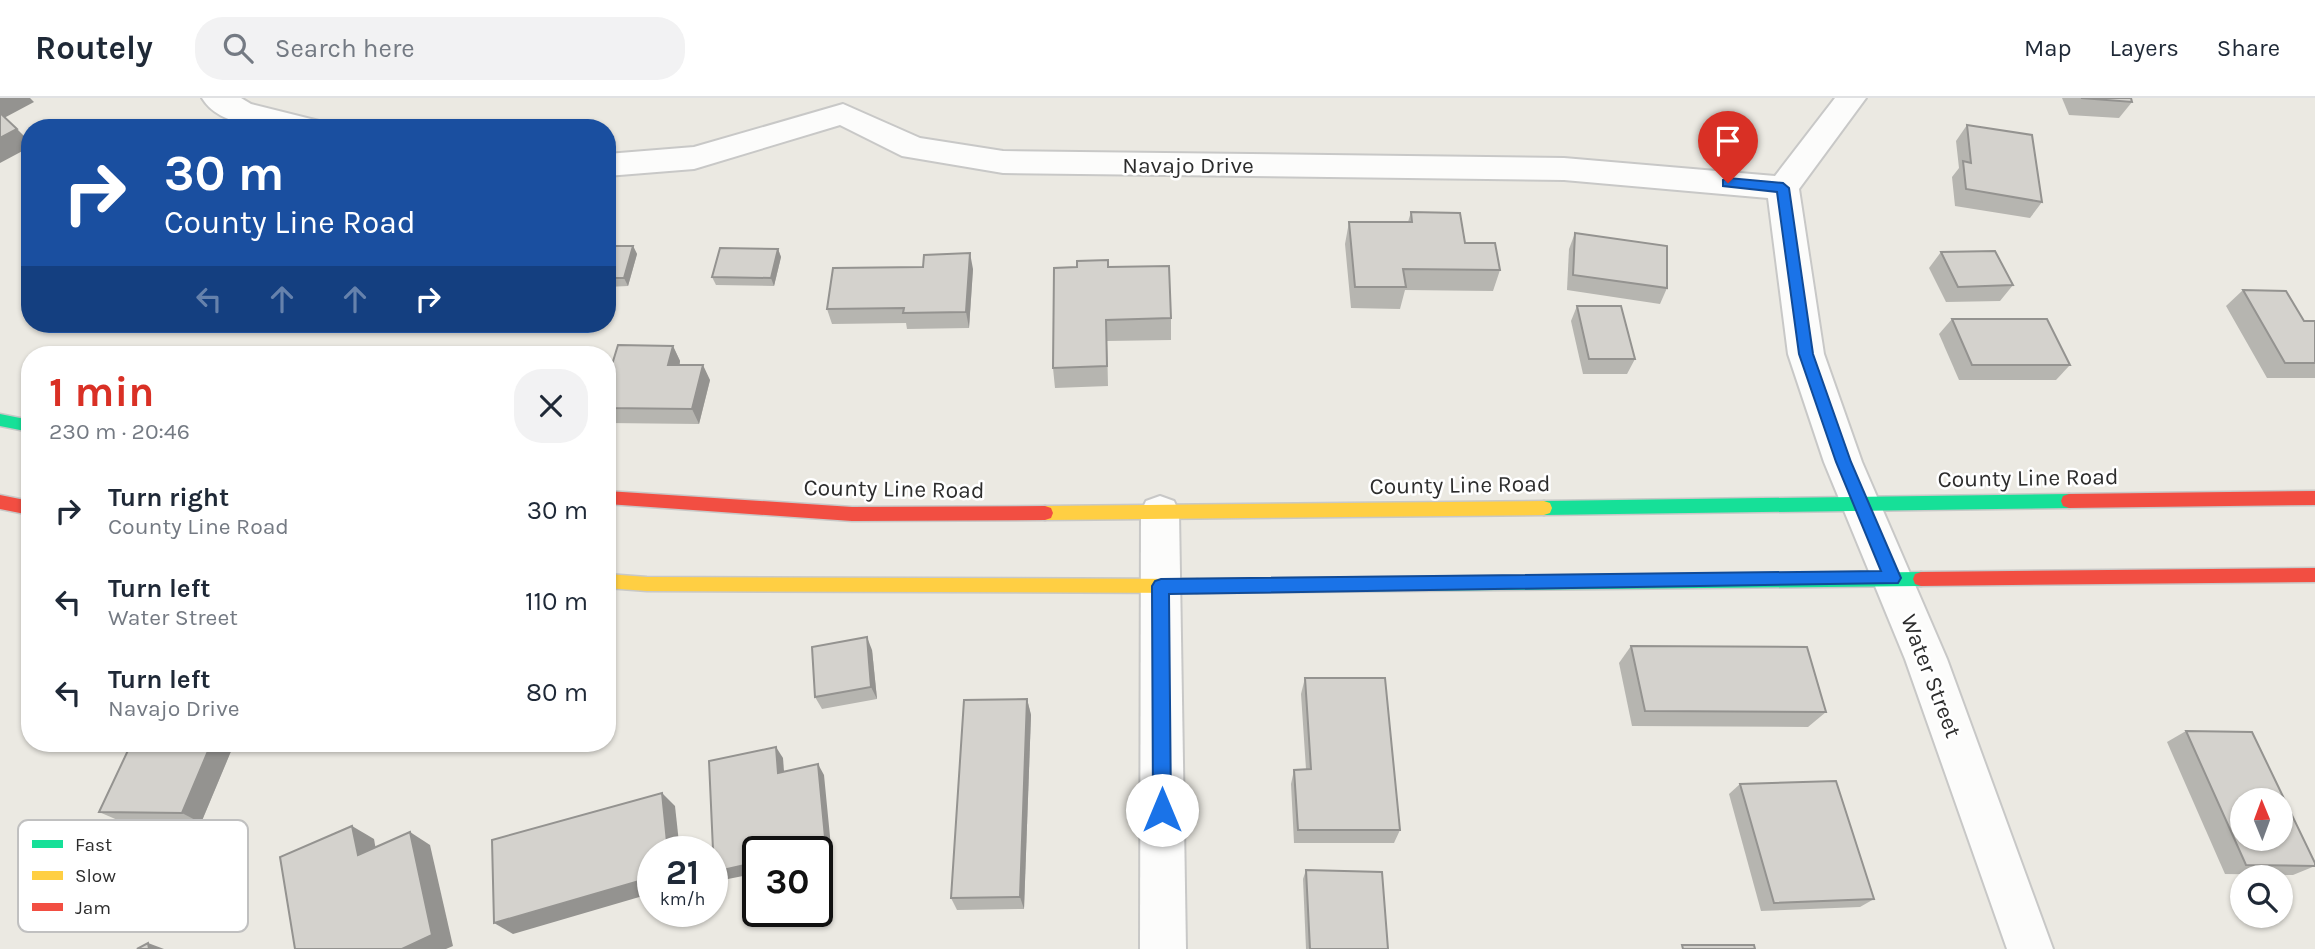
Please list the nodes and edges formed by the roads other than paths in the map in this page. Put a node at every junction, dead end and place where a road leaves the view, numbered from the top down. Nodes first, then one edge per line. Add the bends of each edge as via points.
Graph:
1 (217, 98) edge
2 (1851, 98) edge
3 (852, 106) edge
4 (271, 119) edge
5 (616, 164) edge
6 (1783, 188) junction
7 (0, 422) edge
8 (21, 425) edge
9 (2315, 498) edge
10 (616, 499) edge
11 (0, 502) edge
12 (1859, 503) junction
13 (21, 506) edge
14 (1160, 512) junction
15 (2315, 575) edge
16 (1892, 578) junction
17 (616, 582) edge
18 (1161, 586) junction
19 (1163, 949) edge
20 (2030, 949) edge

1 - 4 street via 242,112
2 - 6 street
3 - 5 street, Navajo Drive via 694,158
3 - 6 street, Navajo Drive via 913,148 1003,162 1564,169
6 - 12 street, Water Street via 1806,354
7 - 8 main road
9 - 12 main road, County Line Road
10 - 14 main road, County Line Road via 852,514
11 - 13 main road
12 - 14 main road, County Line Road
12 - 16 street, Water Street
14 - 18 street
15 - 16 main road
16 - 18 main road
16 - 20 street, Water Street via 1957,742
17 - 18 main road
18 - 19 street

